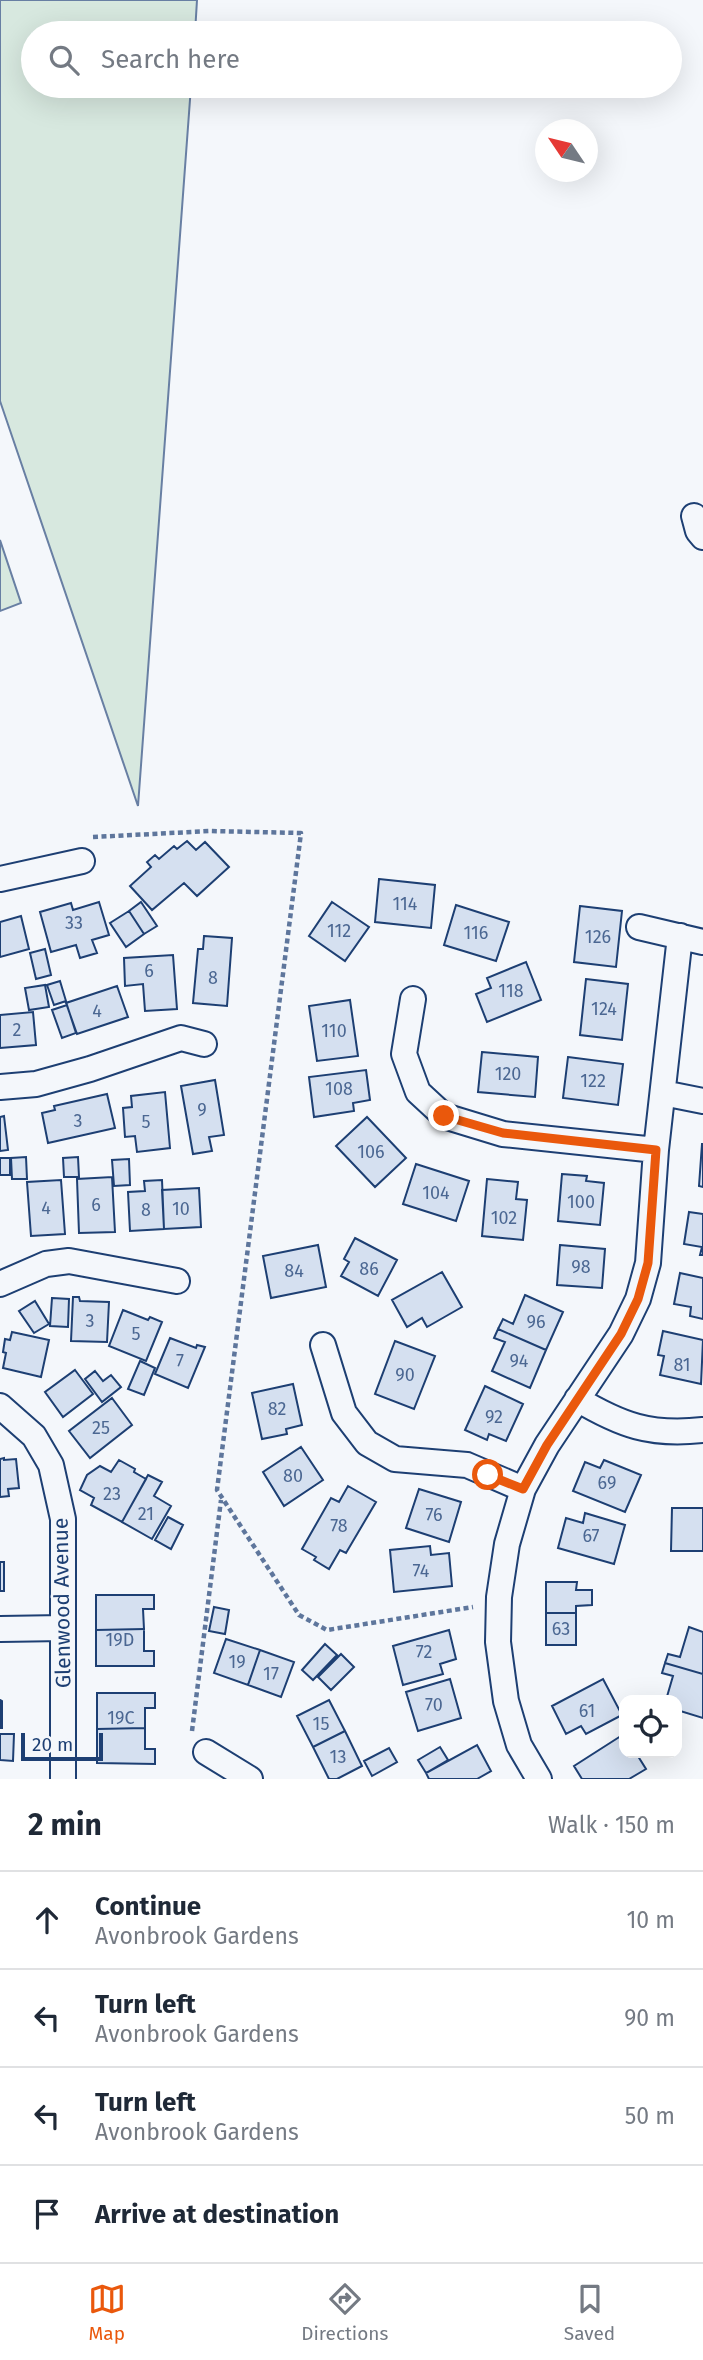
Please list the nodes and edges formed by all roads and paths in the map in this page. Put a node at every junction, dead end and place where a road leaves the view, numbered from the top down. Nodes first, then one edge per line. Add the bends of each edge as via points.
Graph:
1 (82, 861) joint
2 (0, 879) edge
3 (639, 927) dead end
4 (692, 939) edge
5 (413, 999) dead end
6 (204, 1044) dead end
7 (0, 1087) edge
8 (663, 1093) junction
9 (703, 1101) edge
10 (656, 1150) junction
11 (177, 1281) dead end
12 (0, 1284) edge
13 (323, 1345) dead end
14 (577, 1399) junction
15 (0, 1406) edge
16 (703, 1430) edge
17 (523, 1489) junction
18 (221, 1499) junction
19 (484, 1605) dead end
20 (63, 1628) junction
21 (0, 1629) edge
22 (199, 1744) joint
23 (63, 1779) edge
24 (250, 1779) edge
25 (538, 1779) edge

1 - 2 street
1 - 18 path via 93,837 210,831 301,834 217,1490
3 - 4 street
4 - 8 street
5 - 10 street via 404,1054 418,1092 444,1116 503,1133
6 - 7 street via 181,1038 36,1084
8 - 9 street
8 - 10 street
10 - 14 street via 648,1263 638,1299 621,1334
11 - 12 street via 69,1261 46,1264
13 - 17 street via 344,1413 367,1443 395,1459 467,1465
14 - 16 street via 625,1424 657,1431
14 - 17 street
15 - 20 street, Glenwood Avenue via 34,1436 51,1465 63,1519
17 - 25 street via 507,1544 498,1642 512,1723
18 - 19 path via 299,1615 327,1630
18 - 22 path
20 - 21 street
20 - 23 street, Glenwood Avenue
22 - 24 street

